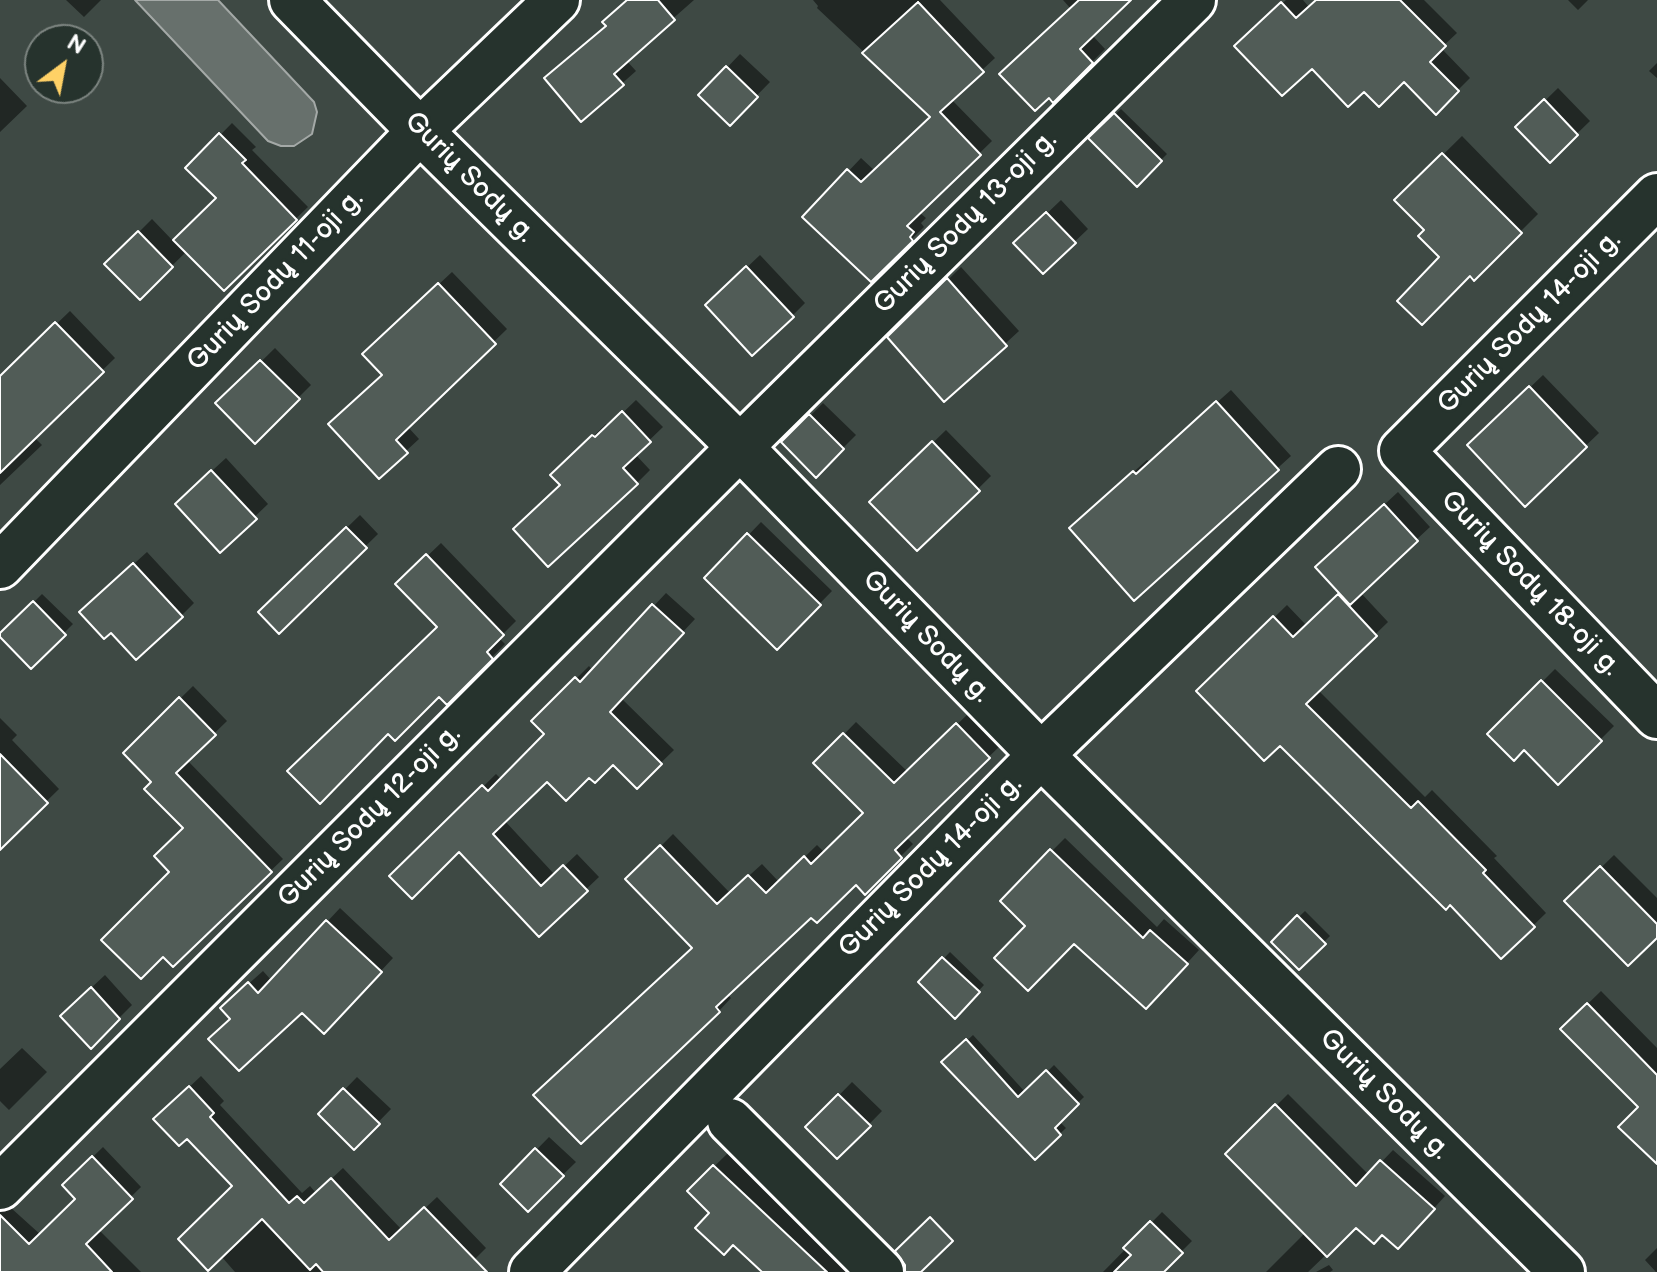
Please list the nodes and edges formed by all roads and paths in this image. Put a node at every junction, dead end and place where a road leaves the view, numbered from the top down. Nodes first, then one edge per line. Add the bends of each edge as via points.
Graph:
1 (292, 0) edge
2 (557, 0) edge
3 (1193, 0) edge
4 (420, 131) junction
5 (1657, 196) edge
6 (740, 447) junction
7 (1402, 451) joint
8 (1338, 469) dead end
9 (0, 566) edge
10 (1657, 716) edge
11 (1041, 755) junction
12 (730, 1121) dead end
13 (0, 1187) edge
14 (532, 1272) edge
15 (881, 1272) edge
16 (1562, 1272) edge

1 - 4 street, Gurių Sodų g.
2 - 4 street, Gurių Sodų 11-oji g.
3 - 6 street, Gurių Sodų 13-oji g.
4 - 6 street, Gurių Sodų g.
4 - 9 street, Gurių Sodų 11-oji g.
5 - 7 street, Gurių Sodų 14-oji g.
6 - 11 street, Gurių Sodų g.
6 - 13 street, Gurių Sodų 12-oji g.
7 - 10 street, Gurių Sodų 18-oji g.
8 - 11 street, Gurių Sodų 14-oji g.
11 - 14 street, Gurių Sodų 14-oji g.
11 - 16 street, Gurių Sodų g.
12 - 15 street

